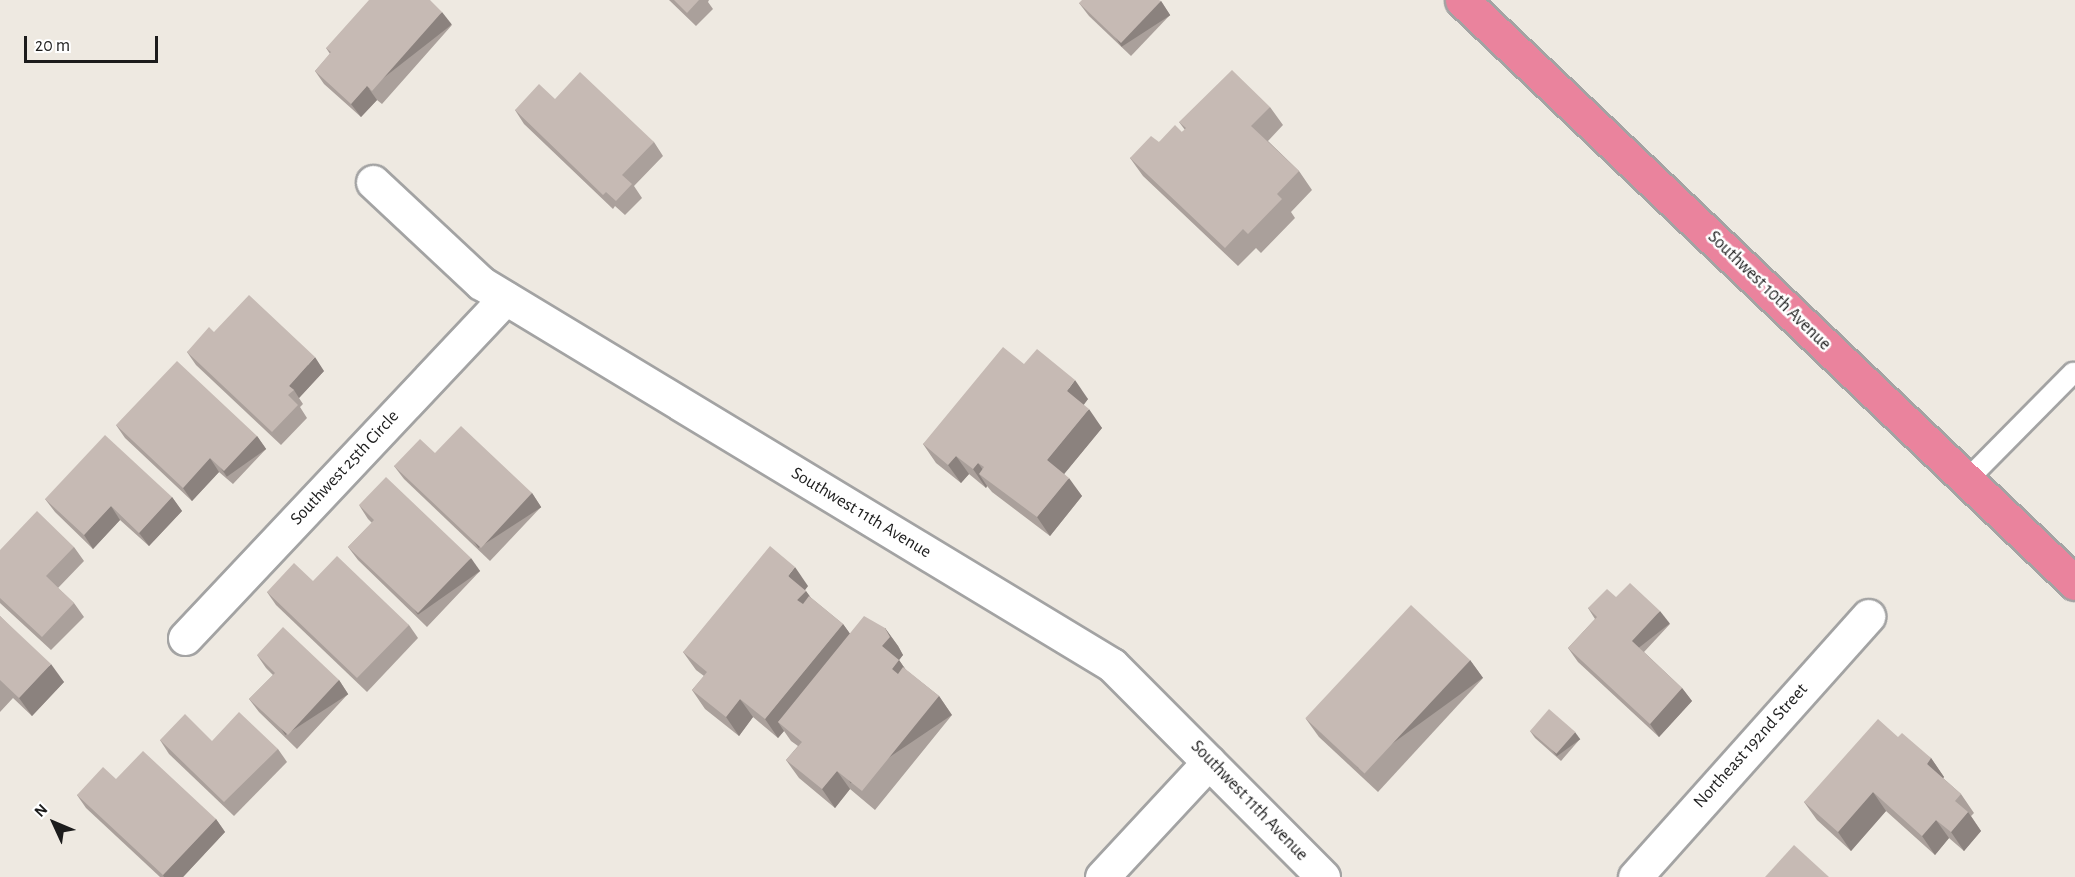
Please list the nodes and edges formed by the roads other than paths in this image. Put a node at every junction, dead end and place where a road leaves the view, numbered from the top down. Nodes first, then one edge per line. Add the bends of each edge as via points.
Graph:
1 (1462, 0) edge
2 (373, 182) dead end
3 (505, 298) junction
4 (2073, 373) dead end
5 (1967, 480) junction
6 (2075, 583) edge
7 (1868, 616) dead end
8 (185, 638) dead end
9 (1209, 762) junction
10 (1102, 877) edge
11 (1323, 877) edge
12 (1635, 877) edge

1 - 5 highway, Southwest 10th Avenue
2 - 3 street, Southwest 11th Avenue via 463,269
3 - 8 street, Southwest 25th Circle
3 - 9 street, Southwest 11th Avenue via 1112,665
4 - 5 lane
5 - 6 highway, Southwest 10th Avenue
7 - 12 street, Northeast 192nd Street
9 - 10 street
9 - 11 street, Southwest 11th Avenue

